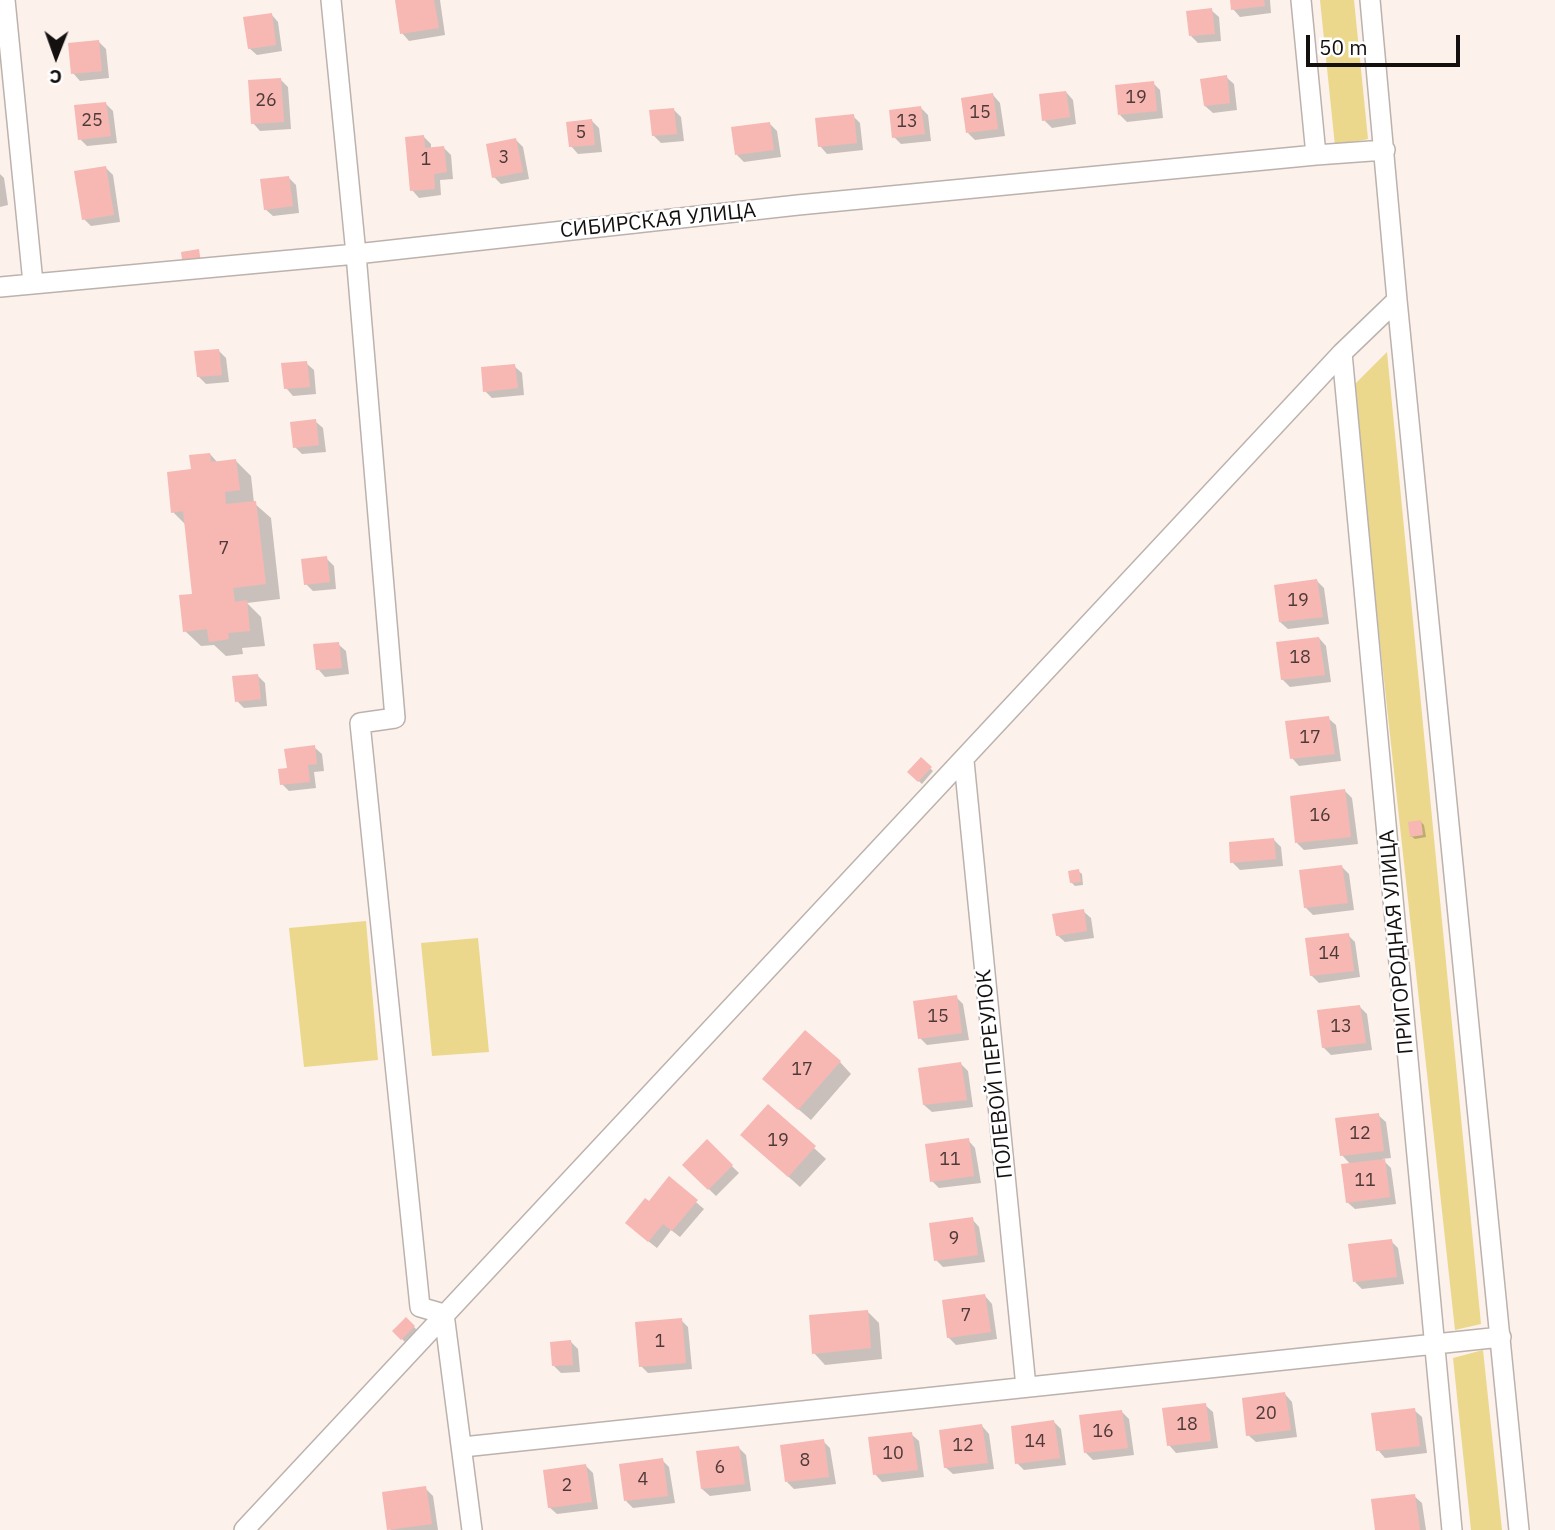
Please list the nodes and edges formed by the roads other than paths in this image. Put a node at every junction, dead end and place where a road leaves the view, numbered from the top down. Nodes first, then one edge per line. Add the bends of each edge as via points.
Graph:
1 (5, 0) edge
2 (331, 0) edge
3 (1301, 0) edge
4 (1370, 0) edge
5 (1385, 150) junction
6 (1316, 155) junction
7 (356, 254) junction
8 (33, 283) junction
9 (0, 287) edge
10 (1397, 300) junction
11 (1342, 353) junction
12 (964, 761) junction
13 (444, 1314) junction
14 (1501, 1337) junction
15 (1434, 1344) junction
16 (1026, 1387) junction
17 (463, 1447) junction
18 (244, 1530) edge
19 (472, 1530) edge
20 (1452, 1530) edge
21 (1519, 1530) edge

1 - 8 street
2 - 7 street
3 - 6 street
4 - 5 street
5 - 6 street, СИБИРСКАЯ УЛИЦА
5 - 10 street
6 - 7 street, СИБИРСКАЯ УЛИЦА
7 - 8 street, СИБИРСКАЯ УЛИЦА
7 - 13 street via 395,718 360,723 420,1307
8 - 9 street, СИБИРСКАЯ УЛИЦА
10 - 11 street
10 - 14 street
11 - 12 street
11 - 15 street, ПРИГОРОДНАЯ УЛИЦА
12 - 13 street
12 - 16 street, ПОЛЕВОЙ ПЕРЕУЛОК
13 - 17 street
13 - 18 street
14 - 15 street
14 - 21 street
15 - 16 street
15 - 20 street, ПРИГОРОДНАЯ УЛИЦА
16 - 17 street
17 - 19 street

